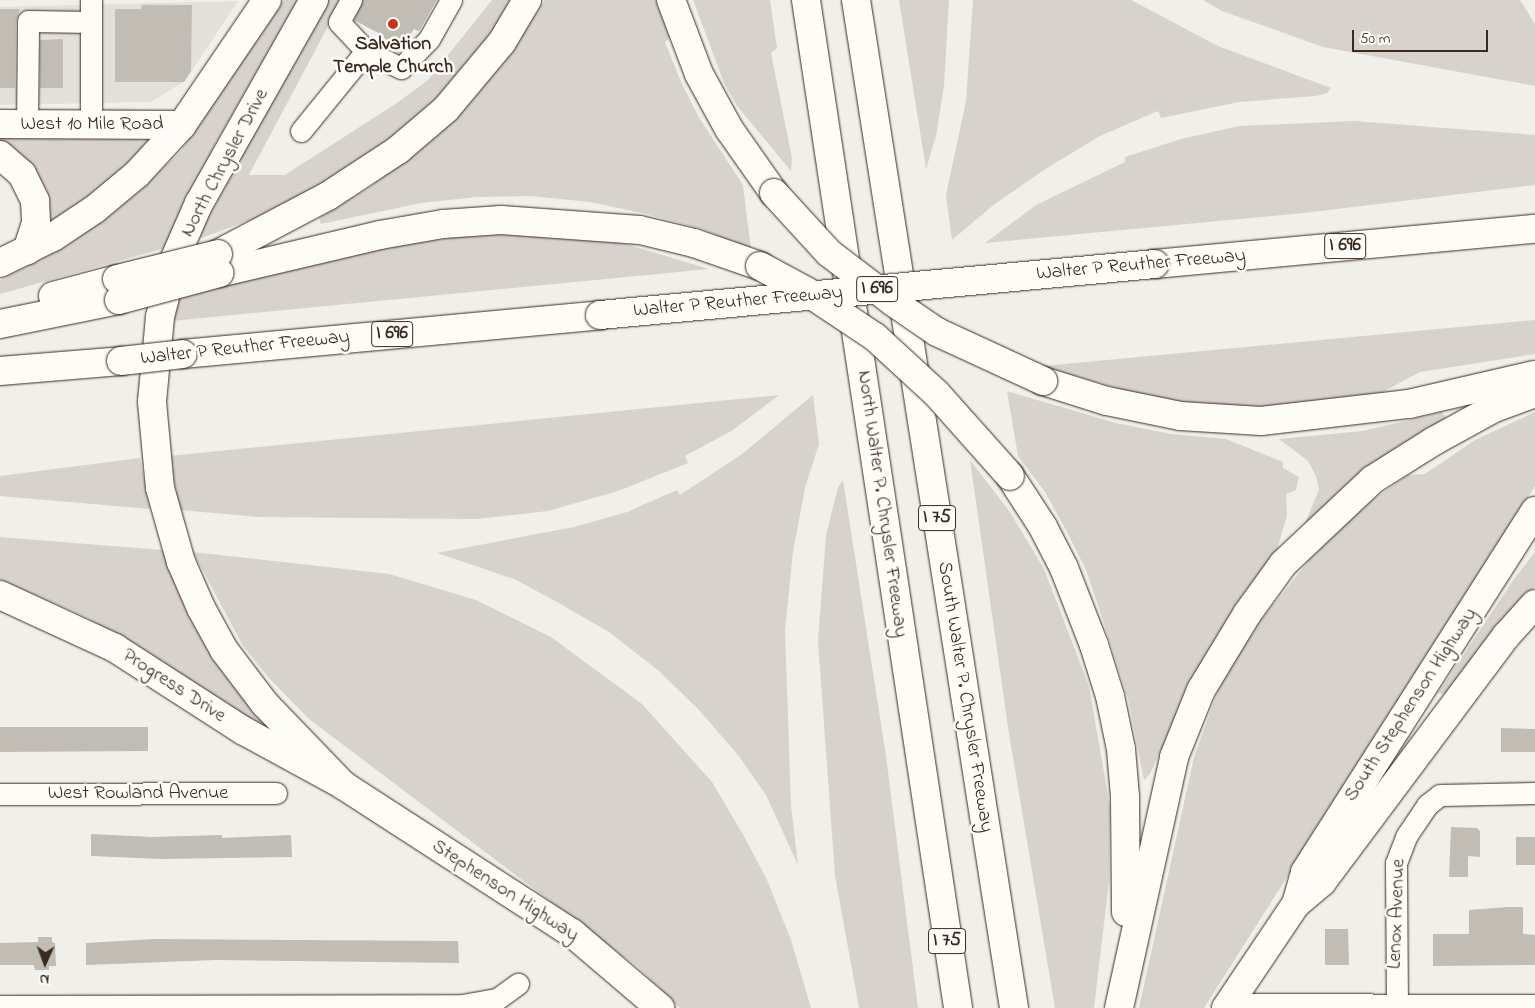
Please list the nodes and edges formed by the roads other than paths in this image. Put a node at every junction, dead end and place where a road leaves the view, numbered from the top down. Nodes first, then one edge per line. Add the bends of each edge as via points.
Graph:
1 (91, 0) edge
2 (267, 0) edge
3 (314, 0) edge
4 (350, 0) edge
5 (451, 0) edge
6 (527, 0) edge
7 (671, 0) edge
8 (806, 0) edge
9 (856, 0) edge
10 (91, 22) junction
11 (366, 50) junction
12 (0, 124) edge
13 (27, 124) junction
14 (91, 125) junction
15 (182, 125) junction
16 (301, 131) dead end
17 (0, 155) edge
18 (1535, 229) edge
19 (27, 251) junction
20 (0, 263) edge
21 (219, 263) junction
22 (118, 289) junction
23 (0, 309) edge
24 (0, 324) edge
25 (0, 371) edge
26 (1534, 384) edge
27 (1535, 510) edge
28 (0, 595) edge
29 (1535, 604) edge
30 (343, 785) junction
31 (276, 793) dead end
32 (1535, 793) edge
33 (0, 794) edge
34 (937, 875) junction
35 (1296, 904) junction
36 (518, 984) dead end
37 (1535, 1005) edge
38 (0, 1006) edge
39 (1227, 1006) edge
40 (1396, 1007) edge
41 (660, 1008) edge
42 (943, 1008) edge
43 (958, 1008) edge
44 (1014, 1008) edge
45 (1119, 1008) edge

1 - 10 street
2 - 15 main road, West 10 Mile Road
3 - 30 main road, North Chrysler Drive via 199,203 175,258 160,317 152,402 160,488 181,562 201,608 224,650 265,704
4 - 11 street via 339,22
5 - 11 street via 429,39 402,68
6 - 21 main road via 502,42 446,109 398,150
7 - 26 main road, bridge via 699,74 729,129 774,193 829,253 938,332 1044,381 1107,401 1180,416 1261,421 1409,404
8 - 34 main road, North Walter P. Chrysler Freeway / I 75
9 - 44 main road, South Walter P. Chrysler Freeway / I 75
10 - 13 street via 28,22
10 - 14 street
11 - 16 street
12 - 13 main road, West 10 Mile Road
13 - 14 main road, West 10 Mile Road
14 - 15 main road, West 10 Mile Road
15 - 19 main road via 117,192
17 - 19 main road, West 10 Mile Road via 22,174 35,200 36,223
18 - 25 main road, Walter P Reuther Freeway / I 696, bridge
19 - 20 main road
21 - 22 main road, bridge
21 - 45 main road, bridge via 443,224 501,220 640,230 694,243 760,266 806,291 875,337 936,393 1010,476 1043,527 1079,604 1110,696 1119,740 1127,851
22 - 23 main road
22 - 24 main road
26 - 45 main road via 1372,480 1283,564 1247,614 1201,690 1174,757
27 - 35 main road, South Stephenson Highway via 1305,872
28 - 30 main road, Progress Drive via 115,648 244,731
29 - 35 main road, South Stephenson Highway via 1506,636 1322,882
30 - 41 main road, Stephenson Highway via 572,933
31 - 33 street, West Rowland Avenue
32 - 40 street, Lenox Avenue via 1440,794 1427,805 1414,825 1399,850 1396,863
34 - 42 main road
34 - 43 main road, North Walter P. Chrysler Freeway / I 75
35 - 39 main road, South Stephenson Highway
36 - 38 street via 497,999 462,1005
37 - 40 street
39 - 40 street

